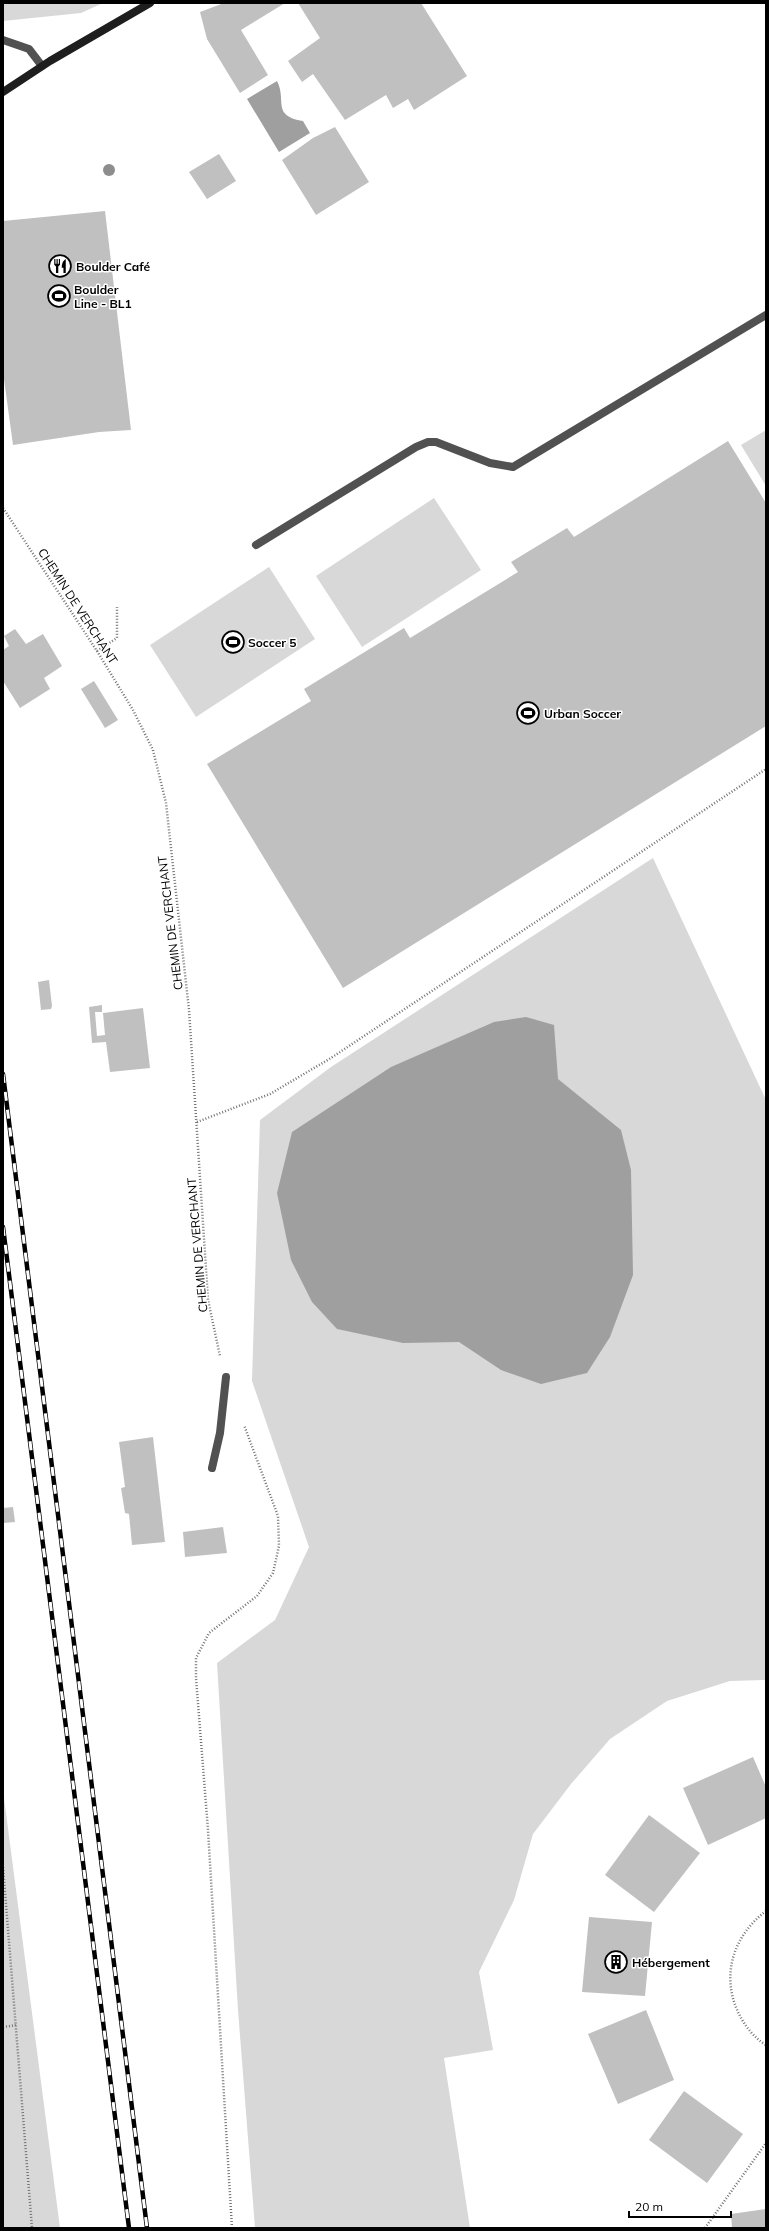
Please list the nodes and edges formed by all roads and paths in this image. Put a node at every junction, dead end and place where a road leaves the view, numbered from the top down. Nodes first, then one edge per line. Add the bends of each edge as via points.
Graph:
1 (150, 3) edge
2 (3, 40) edge
3 (42, 66) junction
4 (3, 92) edge
5 (766, 315) edge
6 (3, 508) edge
7 (256, 545) dead end
8 (117, 607) dead end
9 (97, 651) junction
10 (766, 770) edge
11 (197, 1122) junction
12 (226, 1377) joint
13 (243, 1421) dead end
14 (212, 1468) dead end
15 (3, 1867) edge
16 (766, 1911) edge
17 (17, 2025) junction
18 (3, 2027) edge
19 (766, 2044) edge
20 (766, 2143) edge
21 (32, 2228) edge
22 (232, 2228) edge
23 (705, 2228) edge

1 - 3 street
2 - 3 street via 29,50
3 - 4 street
5 - 7 street via 513,467 490,463 436,442 428,442
6 - 9 path, CHEMIN DE VERCHANT
8 - 9 path via 117,638
9 - 11 path, CHEMIN DE VERCHANT via 133,710 153,750 166,803 189,1010
10 - 11 path via 331,1058 270,1094
11 - 12 path, CHEMIN DE VERCHANT via 208,1300
12 - 14 street via 220,1433
13 - 22 path via 278,1516 279,1546 273,1572 257,1596 209,1633 196,1658
15 - 17 path
16 - 19 path via 747,1928 734,1950 729,1974 732,1999 742,2022
17 - 18 path
17 - 21 path
20 - 23 path

